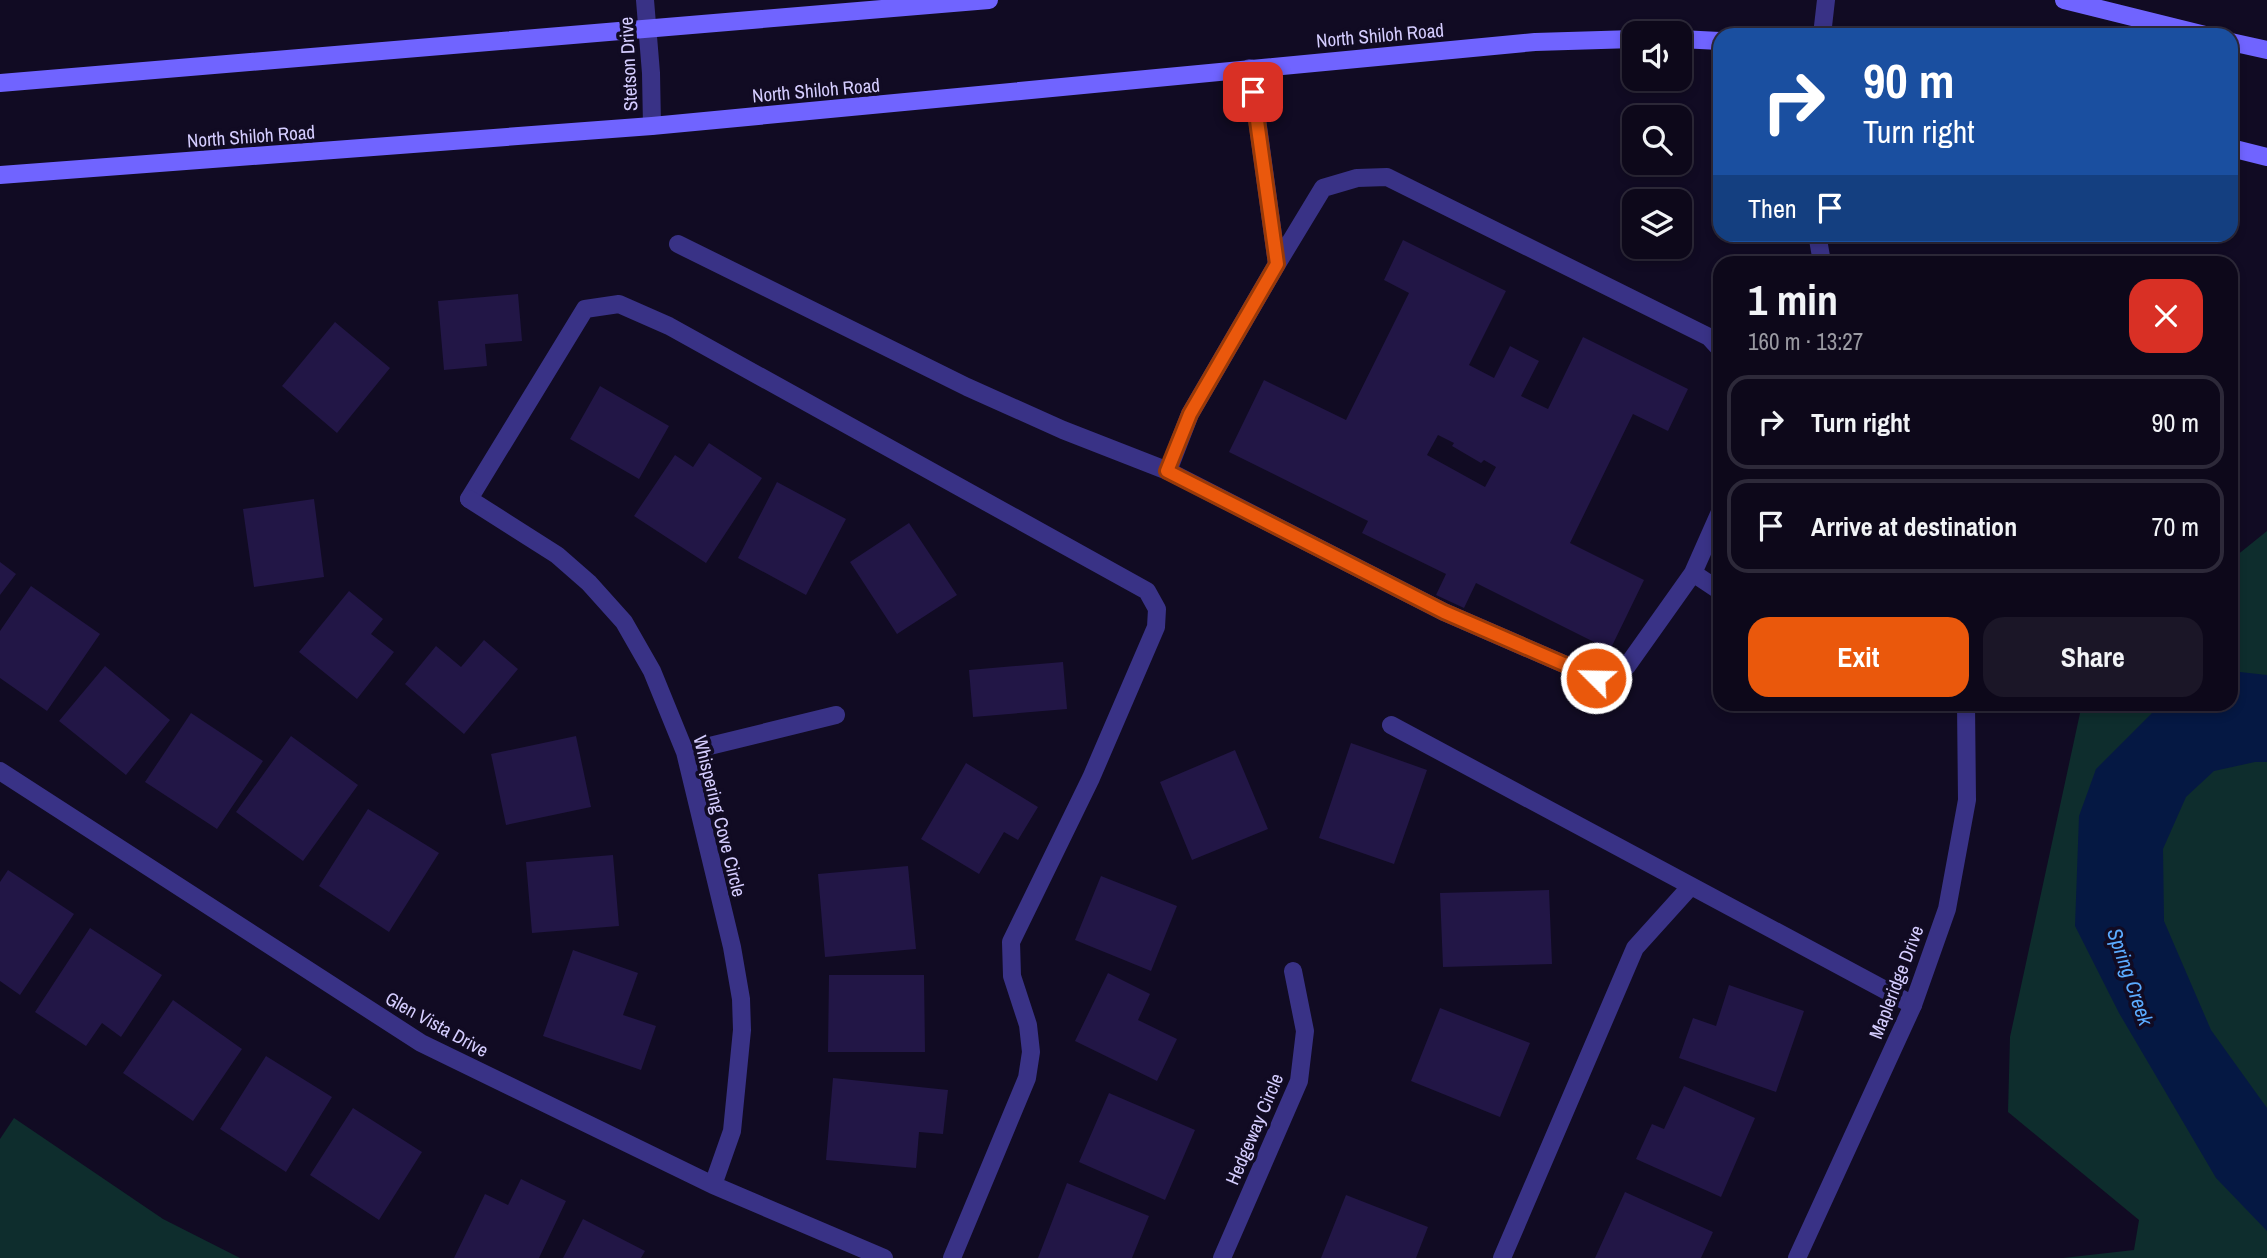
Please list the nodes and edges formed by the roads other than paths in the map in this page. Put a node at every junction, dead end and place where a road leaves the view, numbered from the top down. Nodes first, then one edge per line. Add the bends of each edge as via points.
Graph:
1 (645, 0) edge
2 (989, 0) edge
3 (1826, 0) edge
4 (2066, 0) edge
5 (648, 27) junction
6 (1823, 28) edge
7 (2177, 28) edge
8 (1622, 39) edge
9 (1692, 40) edge
10 (1713, 41) edge
11 (2238, 43) edge
12 (2267, 50) edge
13 (1250, 68) junction
14 (0, 83) edge
15 (652, 127) junction
16 (2238, 150) edge
17 (2267, 157) edge
18 (0, 175) edge
19 (678, 244) dead end
20 (1277, 264) junction
21 (1713, 341) edge
22 (1167, 471) junction
23 (1713, 528) edge
24 (1693, 573) junction
25 (1713, 586) edge
26 (1966, 711) edge
27 (836, 715) dead end
28 (1391, 725) dead end
29 (685, 752) junction
30 (0, 771) edge
31 (1690, 886) junction
32 (1293, 971) dead end
33 (1913, 1005) junction
34 (713, 1185) junction
35 (884, 1258) edge
36 (952, 1258) edge
37 (1222, 1258) edge
38 (1502, 1258) edge
39 (1797, 1258) edge

1 - 5 street, Stetson Drive
2 - 5 main road
3 - 6 street
4 - 7 main road
5 - 14 main road
5 - 15 street, Stetson Drive
8 - 13 main road, North Shiloh Road via 1535,42
9 - 10 main road
11 - 12 main road
13 - 15 main road, North Shiloh Road
13 - 20 street
15 - 18 main road, North Shiloh Road
16 - 17 main road
19 - 22 street via 967,387
20 - 21 street via 1323,188 1357,178 1387,177
20 - 22 street via 1190,414
22 - 24 street via 1444,612 1596,678 1627,666
23 - 24 street
24 - 25 street
26 - 33 street, Mapleridge Drive via 1967,800 1947,909
27 - 29 street
28 - 31 street
29 - 34 street, Whispering Cove Circle via 740,999 742,1030 732,1131
29 - 36 street, Whispering Cove Circle via 652,671 624,622 557,555 469,499 584,309 619,304 669,326 1147,591 1157,609 1156,627 1091,778 1011,942 1012,976 1028,1025 1031,1052 1027,1078
30 - 34 street, Glen Vista Drive via 421,1043
31 - 33 street
31 - 38 street via 1635,948
32 - 37 street, Hedgeway Circle via 1305,1031 1299,1081
33 - 39 street, Mapleridge Drive
34 - 35 street, Glen Vista Drive

